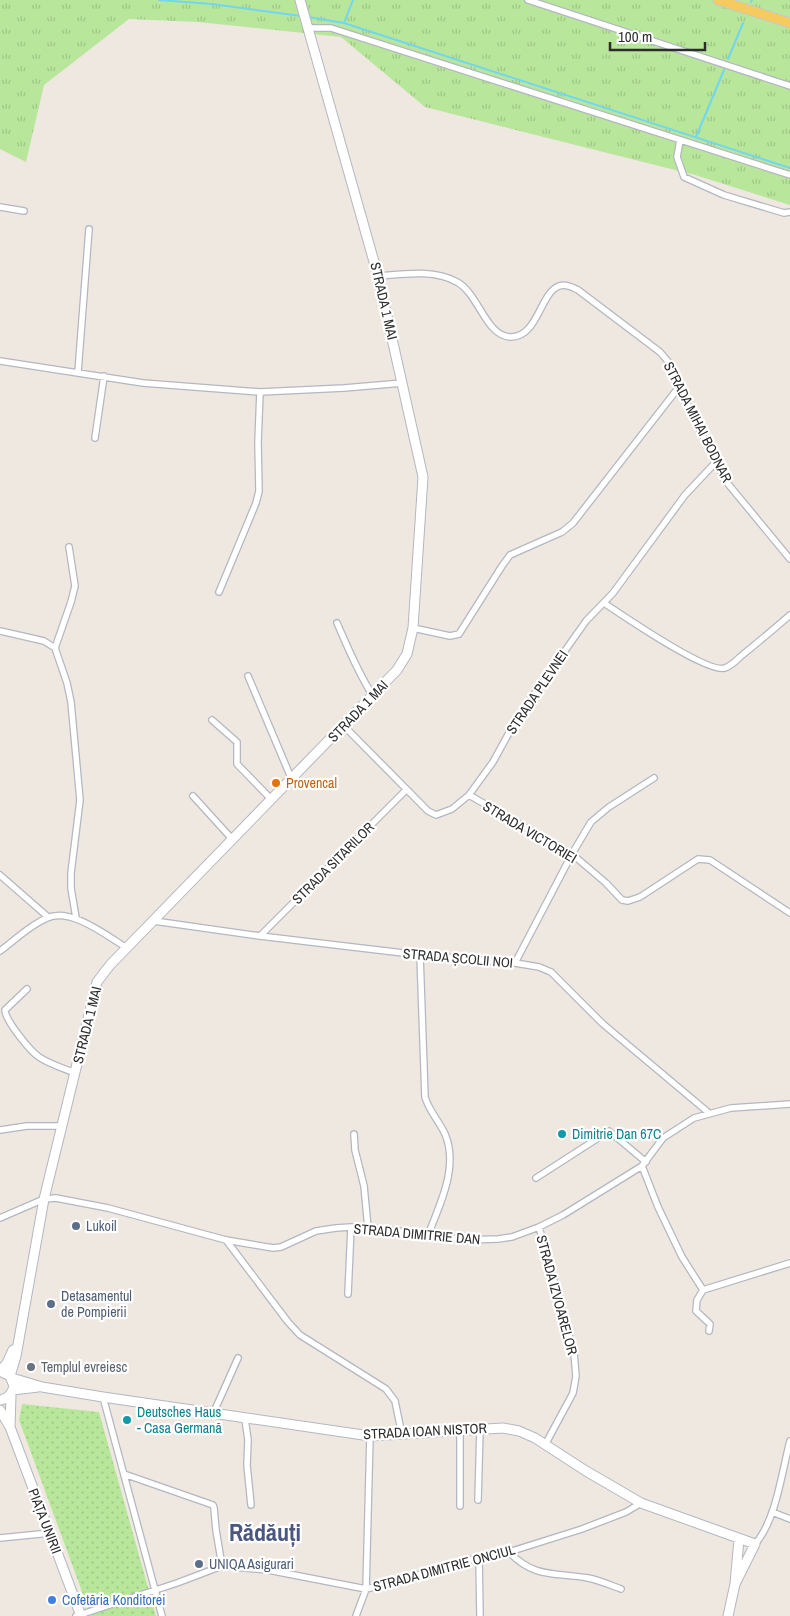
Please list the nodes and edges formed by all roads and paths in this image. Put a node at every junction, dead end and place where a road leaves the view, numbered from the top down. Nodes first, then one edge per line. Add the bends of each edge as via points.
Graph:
1 (300, 0) edge
2 (528, 0) edge
3 (718, 0) edge
4 (790, 22) edge
5 (309, 26) junction
6 (790, 86) edge
7 (680, 140) junction
8 (790, 175) edge
9 (0, 207) edge
10 (24, 211) dead end
11 (790, 212) edge
12 (89, 229) dead end
13 (378, 276) junction
14 (0, 361) edge
15 (78, 372) junction
16 (104, 376) junction
17 (403, 383) junction
18 (679, 387) junction
19 (260, 392) junction
20 (95, 438) dead end
21 (715, 463) junction
22 (69, 547) dead end
23 (790, 559) edge
24 (218, 592) dead end
25 (604, 603) junction
26 (790, 615) edge
27 (337, 623) dead end
28 (413, 628) junction
29 (0, 631) edge
30 (55, 648) junction
31 (248, 676) dead end
32 (372, 696) junction
33 (212, 720) dead end
34 (344, 726) junction
35 (654, 778) dead end
36 (292, 780) junction
37 (406, 790) junction
38 (468, 795) junction
39 (193, 796) dead end
40 (272, 800) junction
41 (233, 840) junction
42 (572, 854) junction
43 (0, 875) edge
44 (790, 913) edge
45 (48, 917) junction
46 (76, 918) junction
47 (154, 921) junction
48 (260, 936) junction
49 (128, 948) junction
50 (0, 951) edge
51 (420, 955) junction
52 (515, 963) junction
53 (27, 989) dead end
54 (75, 1073) junction
55 (790, 1104) edge
56 (709, 1113) junction
57 (62, 1126) junction
58 (0, 1130) edge
59 (354, 1134) dead end
60 (644, 1164) junction
61 (536, 1178) dead end
62 (44, 1199) junction
63 (0, 1218) edge
64 (351, 1227) junction
65 (540, 1227) junction
66 (368, 1228) junction
67 (428, 1235) junction
68 (226, 1240) junction
69 (790, 1263) edge
70 (703, 1290) junction
71 (348, 1294) dead end
72 (709, 1331) dead end
73 (17, 1344) junction
74 (238, 1358) dead end
75 (0, 1371) edge
76 (11, 1377) junction
77 (42, 1387) junction
78 (12, 1393) junction
79 (103, 1397) junction
80 (0, 1400) edge
81 (0, 1410) edge
82 (213, 1414) junction
83 (245, 1419) junction
84 (10, 1427) junction
85 (480, 1429) junction
86 (460, 1431) junction
87 (402, 1435) junction
88 (370, 1436) junction
89 (790, 1441) edge
90 (545, 1445) junction
91 (124, 1474) junction
92 (478, 1500) dead end
93 (641, 1503) junction
94 (251, 1505) dead end
95 (460, 1506) dead end
96 (772, 1512) junction
97 (790, 1519) edge
98 (50, 1533) junction
99 (0, 1538) edge
100 (739, 1539) junction
101 (755, 1544) junction
102 (509, 1552) junction
103 (479, 1557) junction
104 (222, 1566) junction
105 (735, 1584) junction
106 (366, 1588) junction
107 (154, 1590) junction
108 (621, 1590) dead end
109 (79, 1616) edge
110 (162, 1616) edge
111 (356, 1616) edge
112 (480, 1616) edge
113 (728, 1616) edge

1 - 5 main road, STRADA 1 MAI
2 - 6 street
3 - 4 main road
5 - 7 street via 331,28
5 - 13 main road, STRADA 1 MAI
7 - 8 street
7 - 11 street via 677,157 684,177 724,195
9 - 10 street
12 - 15 street
13 - 17 main road, STRADA 1 MAI
13 - 18 street, STRADA MIHAI BODNAR via 426,274 458,282 469,292 492,328 513,337 528,329 556,288 567,286 578,290 660,352 671,365
14 - 15 street
15 - 16 street
16 - 19 street via 143,383
16 - 20 street
17 - 19 street
17 - 28 main road, STRADA 1 MAI via 423,477
18 - 21 street, STRADA MIHAI BODNAR
18 - 28 street via 573,523 562,532 510,555 459,634 450,636
19 - 24 street via 259,491
21 - 23 street, STRADA MIHAI BODNAR via 733,491
21 - 25 street, STRADA PLEVNEI via 685,495
22 - 30 street via 75,586
25 - 26 street via 672,646 712,667 721,668 730,665
25 - 38 street, STRADA PLEVNEI via 586,621 546,676 493,762
27 - 32 street via 347,650
28 - 32 main road, STRADA 1 MAI via 408,654
29 - 30 street via 44,641
30 - 46 street via 71,702 79,775 80,800 71,873
31 - 36 street
32 - 34 main road, STRADA 1 MAI
33 - 40 street via 237,742 237,764
34 - 36 main road, STRADA 1 MAI
34 - 37 street, STRADA PLEVNEI
35 - 42 street via 591,822
36 - 40 main road, STRADA 1 MAI
37 - 38 street, STRADA PLEVNEI via 436,815 452,809
37 - 48 street, STRADA SITARILOR
38 - 42 street, STRADA VICTORIEI
39 - 41 street
40 - 41 main road, STRADA 1 MAI
41 - 47 main road, STRADA 1 MAI
42 - 44 street, STRADA VICTORIEI via 622,900 640,897 698,859 706,858
42 - 52 street
43 - 45 street
45 - 46 street
45 - 50 street
46 - 49 street
47 - 48 street, STRADA ȘCOLII NOI
47 - 49 main road, STRADA 1 MAI
48 - 51 street, STRADA ȘCOLII NOI
49 - 54 main road, STRADA 1 MAI via 97,982
51 - 52 street, STRADA ȘCOLII NOI
51 - 67 street via 425,1097 445,1134 450,1160 446,1183
52 - 56 street, STRADA ȘCOLII NOI via 551,972 603,1024
53 - 54 street via 5,1010 8,1021 38,1057
54 - 57 main road, STRADA 1 MAI
55 - 56 street, STRADA DIMITRIE DAN via 731,1108
56 - 60 street, STRADA DIMITRIE DAN via 670,1133 655,1146
57 - 58 street
57 - 62 main road, STRADA 1 MAI
59 - 66 street
60 - 61 street via 609,1131
60 - 65 street, STRADA DIMITRIE DAN
60 - 70 street via 658,1207 682,1257
62 - 63 street
62 - 68 street, STRADA DIMITRIE DAN via 65,1199 108,1208
62 - 73 main road, STRADA 1 MAI
64 - 66 street, STRADA DIMITRIE DAN
64 - 68 street, STRADA DIMITRIE DAN via 316,1232 273,1248
64 - 71 street
65 - 67 street, STRADA DIMITRIE DAN via 498,1239 465,1240
65 - 90 street, STRADA IZVOARELOR via 576,1370 573,1393
66 - 67 street, STRADA DIMITRIE DAN
68 - 87 street via 300,1335 386,1389 396,1401
69 - 70 street
70 - 72 street via 697,1300 696,1311 710,1324
73 - 75 main road, STRADA 1 MAI
73 - 76 main road, STRADA 1 MAI
74 - 82 street
75 - 76 main road, STRADA IOAN NISTOR
76 - 77 main road, STRADA IOAN NISTOR
76 - 78 main road, STRADA 1 MAI
77 - 78 main road, STRADA IOAN NISTOR
77 - 79 main road, STRADA IOAN NISTOR
78 - 80 main road, STRADA IOAN NISTOR
78 - 84 main road, PIAȚA UNIRII
79 - 82 main road, STRADA IOAN NISTOR
79 - 91 street
81 - 84 main road, PIAȚA UNIRII
82 - 83 main road, STRADA IOAN NISTOR
83 - 88 main road, STRADA IOAN NISTOR
83 - 94 street
84 - 98 main road, PIAȚA UNIRII
85 - 86 main road, STRADA IOAN NISTOR
85 - 90 main road, STRADA IOAN NISTOR via 515,1430
85 - 92 street
86 - 87 main road, STRADA IOAN NISTOR
86 - 95 street
87 - 88 main road, STRADA IOAN NISTOR
88 - 106 street
89 - 96 street
90 - 93 main road, STRADA IOAN NISTOR
91 - 104 street via 213,1505
91 - 107 street
93 - 100 main road, STRADA IOAN NISTOR
93 - 102 street, STRADA DIMITRIE ONCIUL via 591,1525
96 - 97 street
96 - 101 street
98 - 99 street
98 - 109 main road, PIAȚA UNIRII
100 - 101 main road, STRADA IOAN NISTOR
100 - 105 main road
101 - 105 main road
102 - 103 street, STRADA DIMITRIE ONCIUL
102 - 108 street via 526,1566 544,1574 588,1578
103 - 106 street, STRADA DIMITRIE ONCIUL
103 - 112 street
104 - 106 street, STRADA DIMITRIE ONCIUL via 268,1570
104 - 107 street, STRADA DIMITRIE ONCIUL
105 - 113 main road
106 - 111 street
107 - 109 street, PIAȚA UNIRII
107 - 110 street

